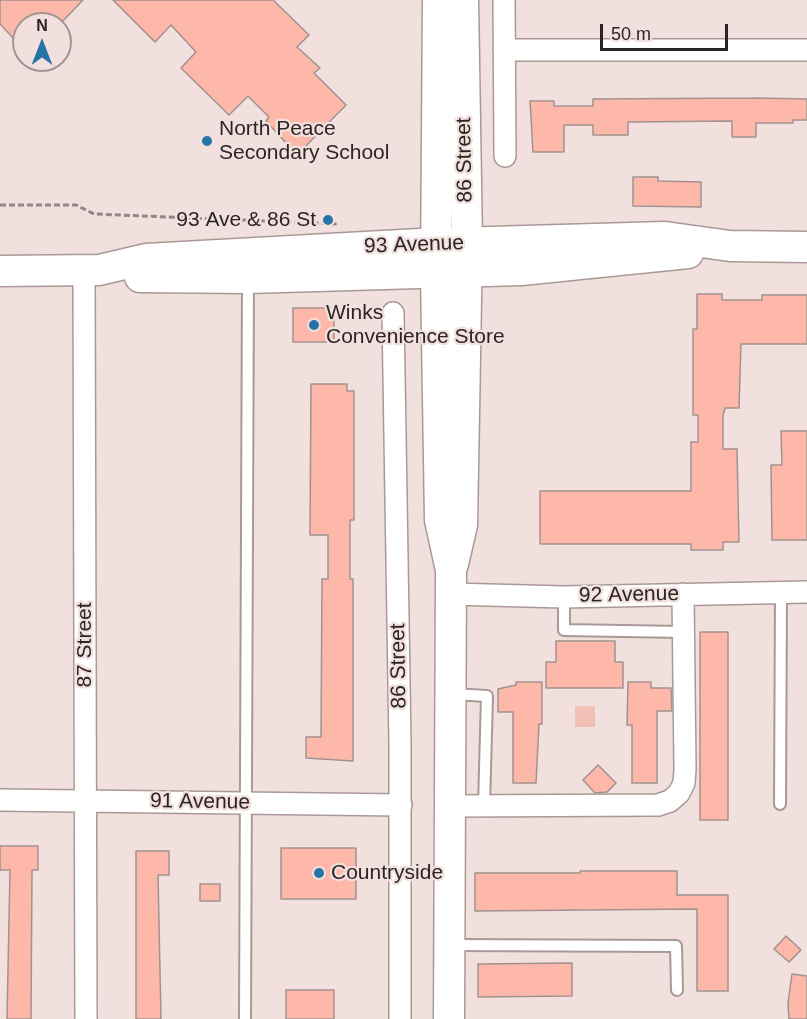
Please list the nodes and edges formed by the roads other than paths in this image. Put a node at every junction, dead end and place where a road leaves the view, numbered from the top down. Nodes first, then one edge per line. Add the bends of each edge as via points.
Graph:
1 (438, 0) edge
2 (463, 0) edge
3 (504, 0) edge
4 (504, 50) junction
5 (807, 50) edge
6 (505, 156) dead end
7 (807, 247) edge
8 (466, 257) junction
9 (436, 258) junction
10 (0, 270) edge
11 (92, 271) junction
12 (248, 278) junction
13 (393, 313) dead end
14 (451, 582) junction
15 (781, 592) junction
16 (807, 592) edge
17 (683, 594) junction
18 (564, 597) junction
19 (683, 632) junction
20 (450, 694) junction
21 (0, 800) edge
22 (86, 801) junction
23 (246, 802) junction
24 (401, 804) junction
25 (780, 804) dead end
26 (449, 806) junction
27 (484, 806) junction
28 (449, 945) junction
29 (677, 990) dead end
30 (86, 1019) edge
31 (245, 1019) edge
32 (400, 1019) edge
33 (449, 1019) edge

1 - 9 main road, 86 Street
2 - 8 main road, 86 Street
3 - 4 street, 86 Street
4 - 5 street
4 - 6 street, 86 Street
7 - 8 main road, 93 Avenue via 730,246 559,267
8 - 9 main road, 93 Avenue
8 - 14 main road, 86 Street via 462,525
9 - 11 main road, 93 Avenue via 146,260
9 - 12 main road, 93 Avenue
9 - 14 main road, 86 Street via 440,520
10 - 11 main road, 93 Avenue
11 - 12 main road, 93 Avenue via 146,279
11 - 22 street, 87 Street
12 - 23 lane
13 - 24 street, 86 Street
14 - 18 street, 92 Avenue
14 - 20 main road, 86 Street
15 - 16 street, 92 Avenue
15 - 17 street, 92 Avenue
15 - 25 lane
17 - 18 street, 92 Avenue
17 - 19 street
18 - 19 lane via 564,630
19 - 27 street via 684,783 670,801 658,805
20 - 26 main road, 86 Street
20 - 27 lane via 487,696
21 - 22 street, 91 Avenue
22 - 23 street, 91 Avenue
22 - 30 street, 87 Street
23 - 24 street, 91 Avenue
23 - 31 lane
24 - 32 street, 86 Street
26 - 27 street
26 - 28 main road, 86 Street
28 - 29 lane via 676,946
28 - 33 main road, 86 Street

